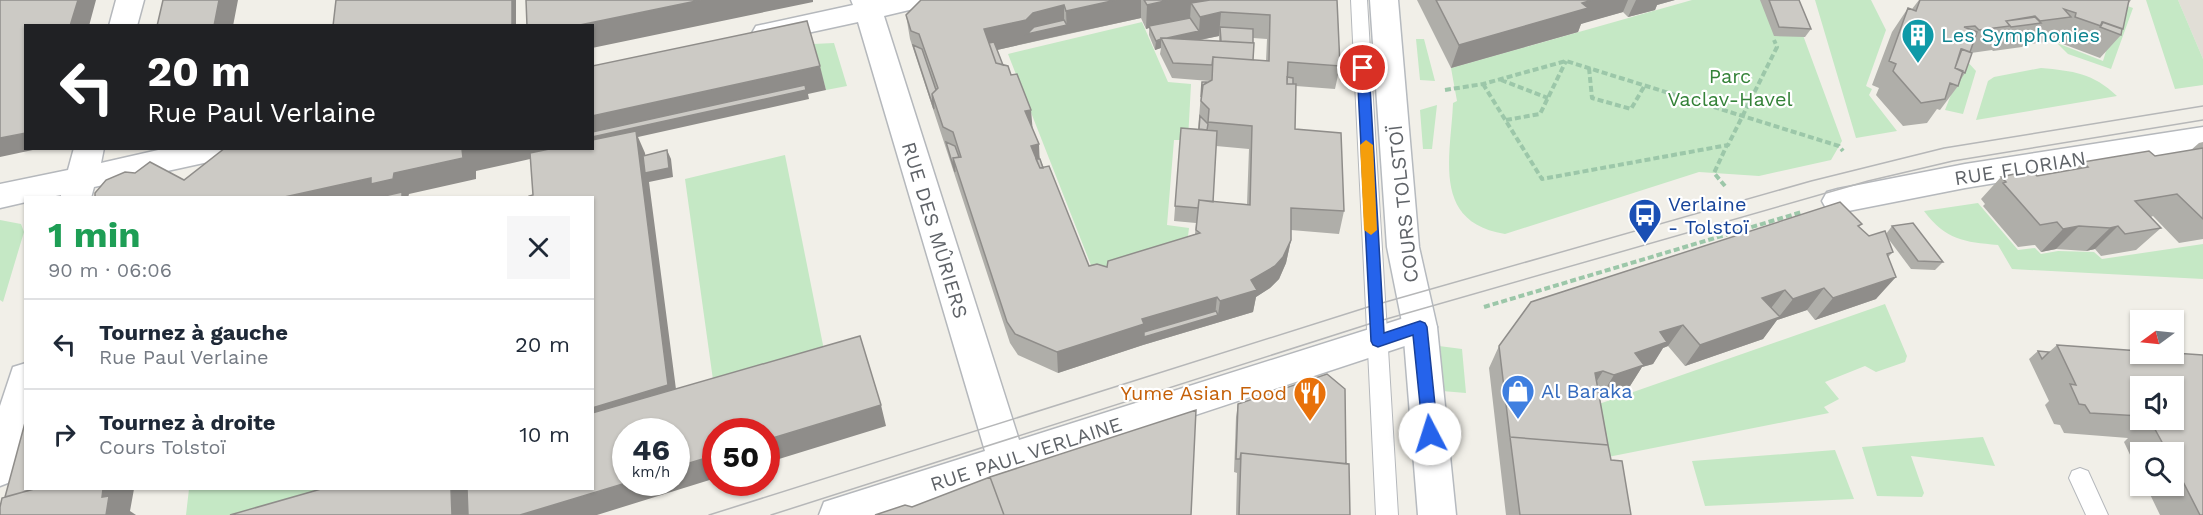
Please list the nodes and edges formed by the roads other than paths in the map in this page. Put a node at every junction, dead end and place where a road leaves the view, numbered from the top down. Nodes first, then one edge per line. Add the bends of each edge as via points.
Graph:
1 (130, 0) edge
2 (916, 0) edge
3 (1359, 0) edge
4 (1384, 0) edge
5 (866, 5) edge
6 (124, 24) edge
7 (741, 39) edge
8 (2203, 138) edge
9 (88, 150) edge
10 (215, 150) edge
11 (79, 188) edge
12 (0, 196) edge
13 (1838, 201) edge
14 (1420, 327) junction
15 (1378, 341) junction
16 (24, 385) edge
17 (1006, 459) junction
18 (0, 469) edge
19 (2080, 477) dead end
20 (838, 515) edge
21 (1387, 515) edge
22 (1437, 515) edge
23 (2097, 515) edge

1 - 6 street
2 - 5 street
3 - 15 lane, COURS TOLSTOÏ
4 - 14 street, COURS TOLSTOÏ via 1403,247
5 - 7 street
5 - 17 street, RUE DES MÛRIERS
8 - 13 street, RUE FLORIAN via 1965,176
9 - 11 street
10 - 11 street
11 - 12 street
14 - 15 street, RUE PAUL VERLAINE
14 - 22 street, COURS TOLSTOÏ
15 - 17 street, RUE PAUL VERLAINE
15 - 21 lane, COURS TOLSTOÏ
16 - 18 street
17 - 20 street, RUE PAUL VERLAINE
19 - 23 lane

